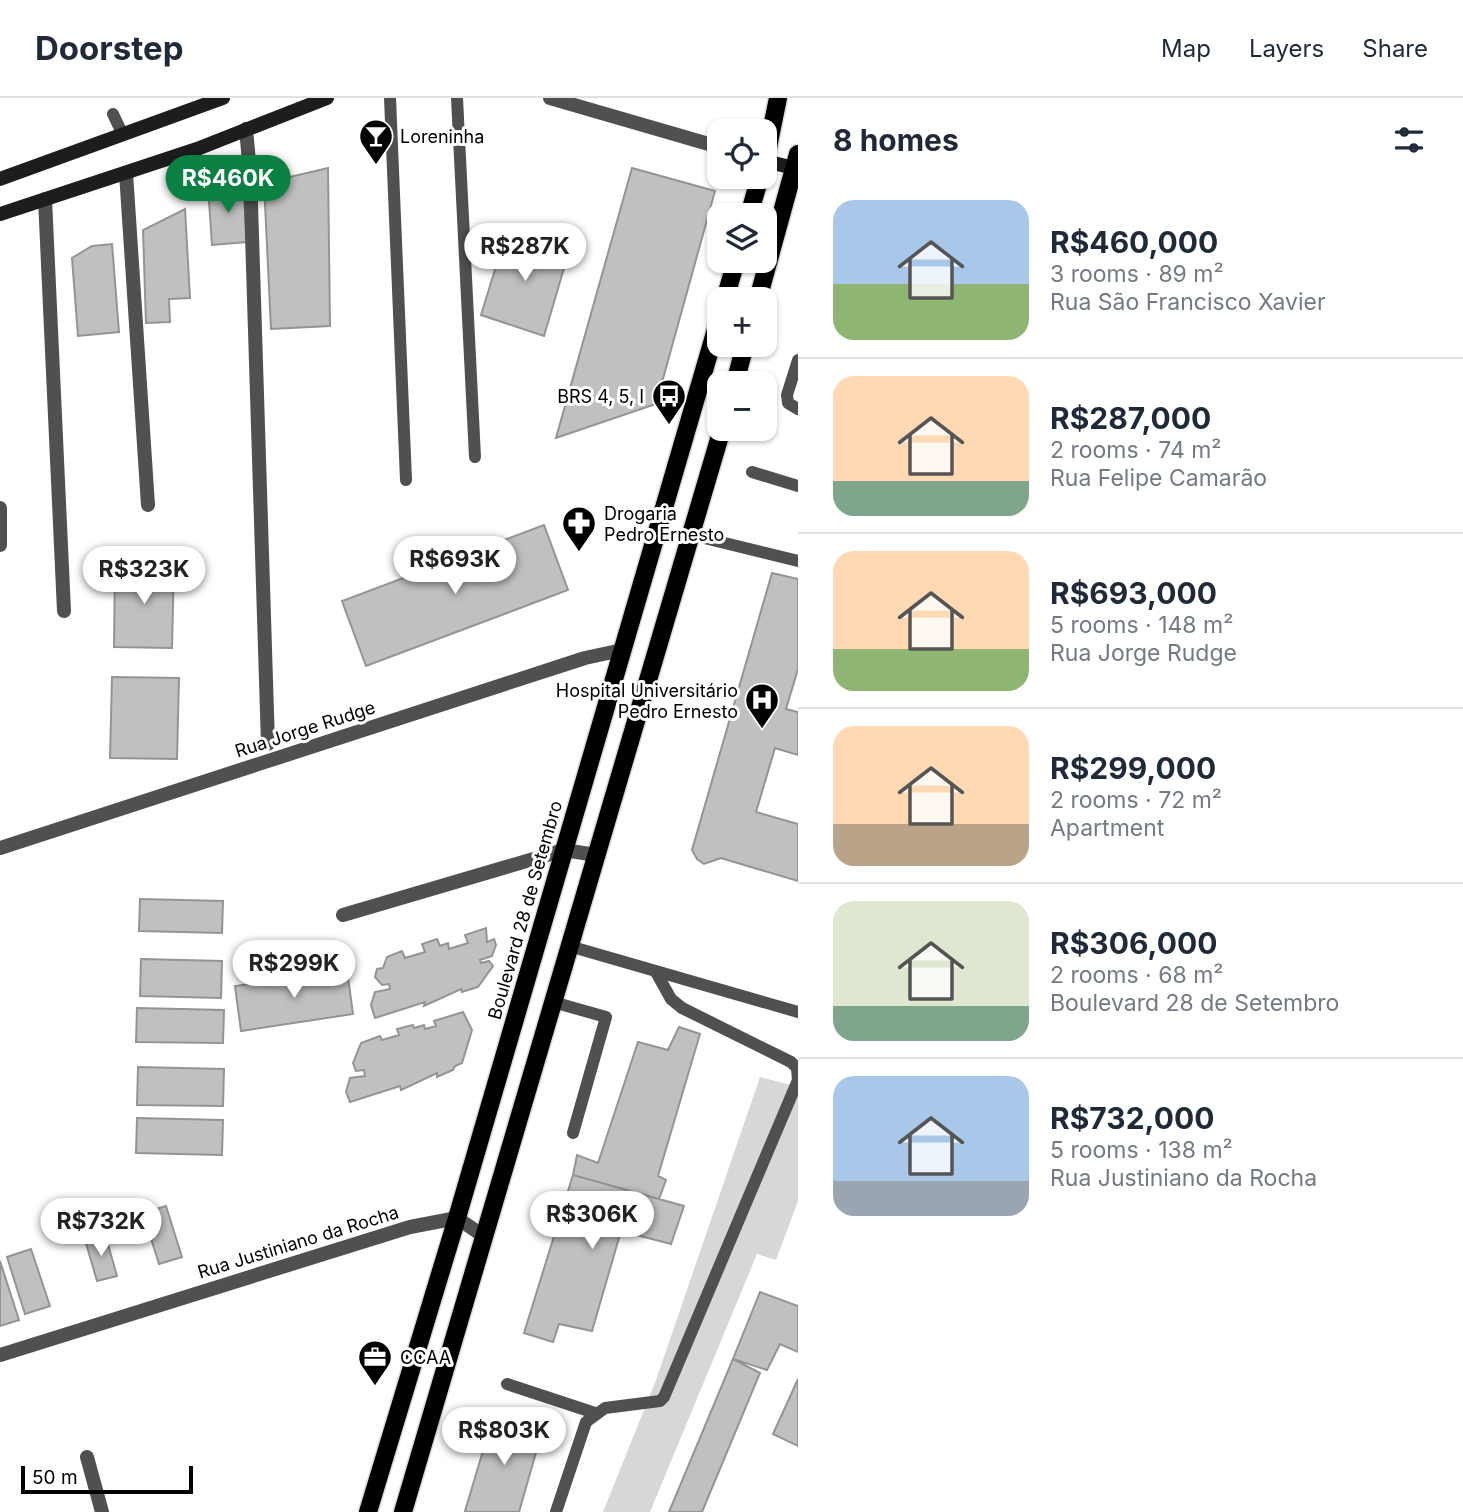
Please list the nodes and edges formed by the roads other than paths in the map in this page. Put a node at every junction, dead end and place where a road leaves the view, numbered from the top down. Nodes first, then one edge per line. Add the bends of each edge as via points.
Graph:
1 (223, 98) edge
2 (327, 98) edge
3 (390, 98) edge
4 (457, 98) edge
5 (550, 98) edge
6 (778, 98) edge
7 (113, 114) dead end
8 (774, 119) edge
9 (246, 130) junction
10 (122, 133) junction
11 (707, 144) edge
12 (777, 162) edge
13 (797, 164) edge
14 (126, 173) junction
15 (0, 179) edge
16 (45, 199) junction
17 (0, 214) edge
18 (761, 287) edge
19 (708, 357) edge
20 (798, 360) edge
21 (798, 408) edge
22 (719, 441) edge
23 (475, 457) dead end
24 (752, 472) dead end
25 (406, 480) dead end
26 (798, 486) edge
27 (149, 505) dead end
28 (0, 508) edge
29 (692, 536) junction
30 (0, 545) edge
31 (798, 561) edge
32 (64, 611) dead end
33 (622, 650) junction
34 (268, 744) dead end
35 (0, 848) edge
36 (564, 850) junction
37 (596, 855) junction
38 (343, 915) dead end
39 (569, 946) junction
40 (656, 972) junction
41 (553, 1002) junction
42 (798, 1012) edge
43 (573, 1133) dead end
44 (457, 1218) junction
45 (485, 1237) junction
46 (0, 1355) edge
47 (507, 1384) dead end
48 (595, 1413) junction
49 (87, 1457) dead end
50 (102, 1512) edge
51 (368, 1512) edge
52 (403, 1512) edge
53 (556, 1512) edge

1 - 10 main road
2 - 9 main road
3 - 25 lane
4 - 23 lane
5 - 11 street
6 - 8 main road
7 - 10 lane
9 - 14 main road
9 - 34 street
10 - 15 main road
12 - 13 main road
13 - 18 main road
14 - 16 main road
14 - 27 street
16 - 17 main road
16 - 32 street
19 - 33 main road, Boulevard 28 de Setembro
20 - 21 lane via 787,395 788,402
22 - 29 main road
24 - 26 lane
28 - 30 street
29 - 31 lane
29 - 37 main road
33 - 35 street, Rua Jorge Rudge via 572,662
33 - 36 main road, Boulevard 28 de Setembro
36 - 37 street
36 - 38 street
36 - 44 main road, Boulevard 28 de Setembro
37 - 39 main road
39 - 40 lane
39 - 41 main road
40 - 42 lane
40 - 48 lane via 671,999 682,1008 791,1062 798,1080 664,1397
41 - 43 lane via 606,1017
41 - 45 main road
44 - 45 street
44 - 46 street, Rua Justiniano da Rocha via 410,1227
44 - 51 main road, Boulevard 28 de Setembro
45 - 52 main road
47 - 48 lane
48 - 53 lane via 586,1422
49 - 50 street

